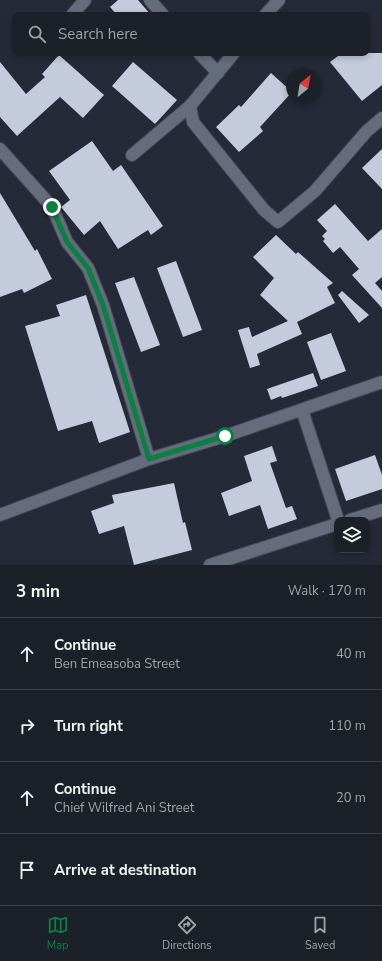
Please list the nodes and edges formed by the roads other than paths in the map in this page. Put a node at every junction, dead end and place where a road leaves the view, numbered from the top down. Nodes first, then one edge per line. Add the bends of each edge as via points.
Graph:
1 (84, 0) edge
2 (150, 0) edge
3 (279, 0) edge
4 (74, 12) edge
5 (160, 12) edge
6 (268, 12) edge
7 (202, 56) edge
8 (232, 56) edge
9 (218, 73) junction
10 (190, 106) junction
11 (382, 118) edge
12 (0, 148) edge
13 (132, 155) dead end
14 (382, 382) edge
15 (302, 410) junction
16 (149, 459) junction
17 (382, 510) edge
18 (0, 515) edge
19 (337, 517) edge
20 (360, 517) edge
21 (334, 525) edge
22 (210, 565) edge

1 - 4 street
2 - 5 street
3 - 6 street
7 - 9 street
8 - 9 street
9 - 10 street
10 - 11 street via 193,122 264,210 278,222 315,190 366,132
10 - 13 street
12 - 16 street via 52,207 67,242 88,268 103,305
14 - 15 street
15 - 16 street
15 - 19 street
16 - 18 street
17 - 20 street
21 - 22 street

